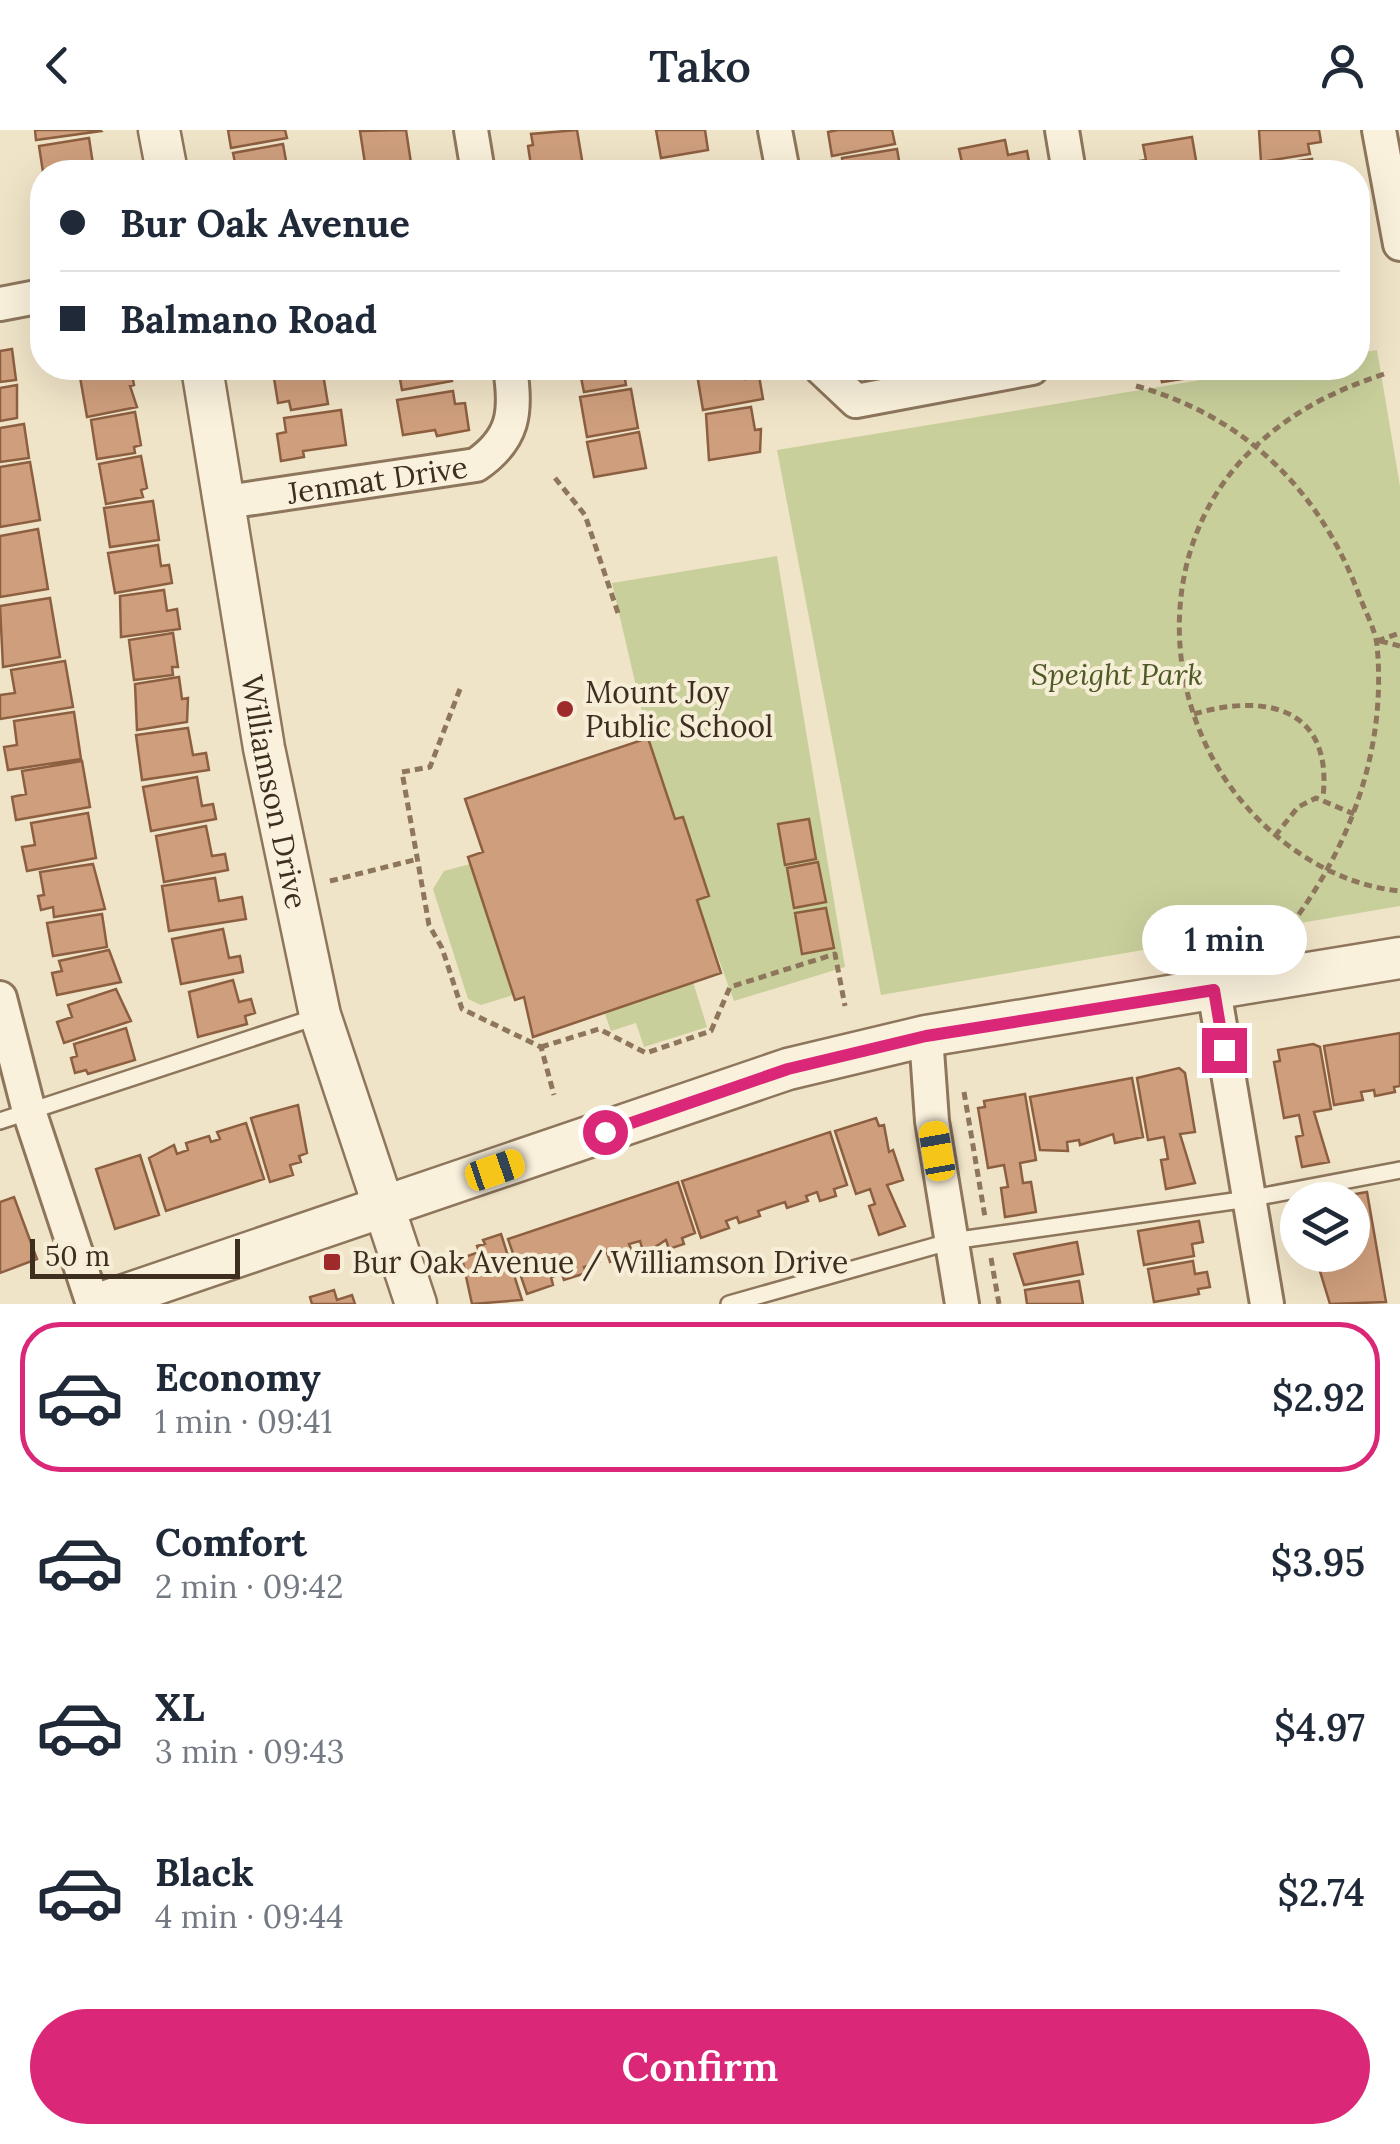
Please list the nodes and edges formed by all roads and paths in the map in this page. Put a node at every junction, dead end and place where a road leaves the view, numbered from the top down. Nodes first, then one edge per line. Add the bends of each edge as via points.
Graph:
1 (159, 130) edge
2 (471, 130) edge
3 (775, 130) edge
4 (1062, 130) edge
5 (1379, 130) edge
6 (164, 160) edge
7 (476, 160) edge
8 (781, 160) edge
9 (1067, 160) edge
10 (1400, 240) edge
11 (30, 298) edge
12 (0, 304) edge
13 (1384, 374) dead end
14 (1370, 379) edge
15 (204, 380) edge
16 (511, 380) edge
17 (834, 380) edge
18 (968, 380) edge
19 (1369, 380) edge
20 (1136, 386) dead end
21 (1256, 445) junction
22 (555, 478) dead end
23 (228, 502) junction
24 (620, 616) dead end
25 (1400, 634) edge
26 (1377, 641) junction
27 (1400, 646) edge
28 (460, 688) dead end
29 (1194, 714) junction
30 (1323, 797) junction
31 (1354, 814) junction
32 (1275, 836) junction
33 (418, 859) junction
34 (1330, 870) junction
35 (330, 881) dead end
36 (1400, 891) edge
37 (1288, 929) dead end
38 (1400, 958) edge
39 (1214, 990) junction
40 (0, 998) edge
41 (845, 1006) dead end
42 (320, 1016) junction
43 (926, 1036) junction
44 (541, 1047) junction
45 (964, 1092) dead end
46 (554, 1095) dead end
47 (15, 1116) edge
48 (1400, 1170) edge
49 (1248, 1199) junction
50 (385, 1208) junction
51 (988, 1236) junction
52 (952, 1240) junction
53 (95, 1304) edge
54 (416, 1304) edge
55 (729, 1304) edge
56 (962, 1304) edge
57 (999, 1304) edge
58 (1267, 1304) edge

1 - 6 street
2 - 7 street
3 - 8 street
4 - 9 street
5 - 10 street
11 - 12 street
13 - 14 path
15 - 23 street, Williamson Drive
16 - 23 street, Jenmat Drive via 513,428 476,465
17 - 18 street via 856,401
19 - 21 path via 1317,400
20 - 21 path via 1195,406
21 - 26 path via 1328,525
21 - 29 path via 1210,508 1185,574 1179,642
22 - 24 path via 584,515
23 - 42 street, Williamson Drive via 264,748
25 - 26 path
26 - 27 path
26 - 31 path via 1375,732
28 - 33 path via 430,767 402,772
29 - 30 path via 1250,703 1291,714 1318,746
29 - 32 path via 1224,782
30 - 31 path
30 - 32 path via 1298,808
31 - 34 path
32 - 34 path
33 - 35 path
33 - 44 path via 429,925 462,1009
34 - 36 path
34 - 37 path
38 - 39 street
39 - 43 street
39 - 49 street
40 - 47 street
41 - 44 path via 835,954 730,986 711,1031 646,1053 599,1029
42 - 47 lane
42 - 50 street, Williamson Drive
43 - 50 street via 788,1069
43 - 52 street
44 - 46 path
45 - 51 path
47 - 53 street
48 - 49 lane
49 - 51 lane
49 - 58 street
50 - 53 street
50 - 54 street, Williamson Drive
51 - 52 lane
51 - 57 path
52 - 55 lane
52 - 56 street

